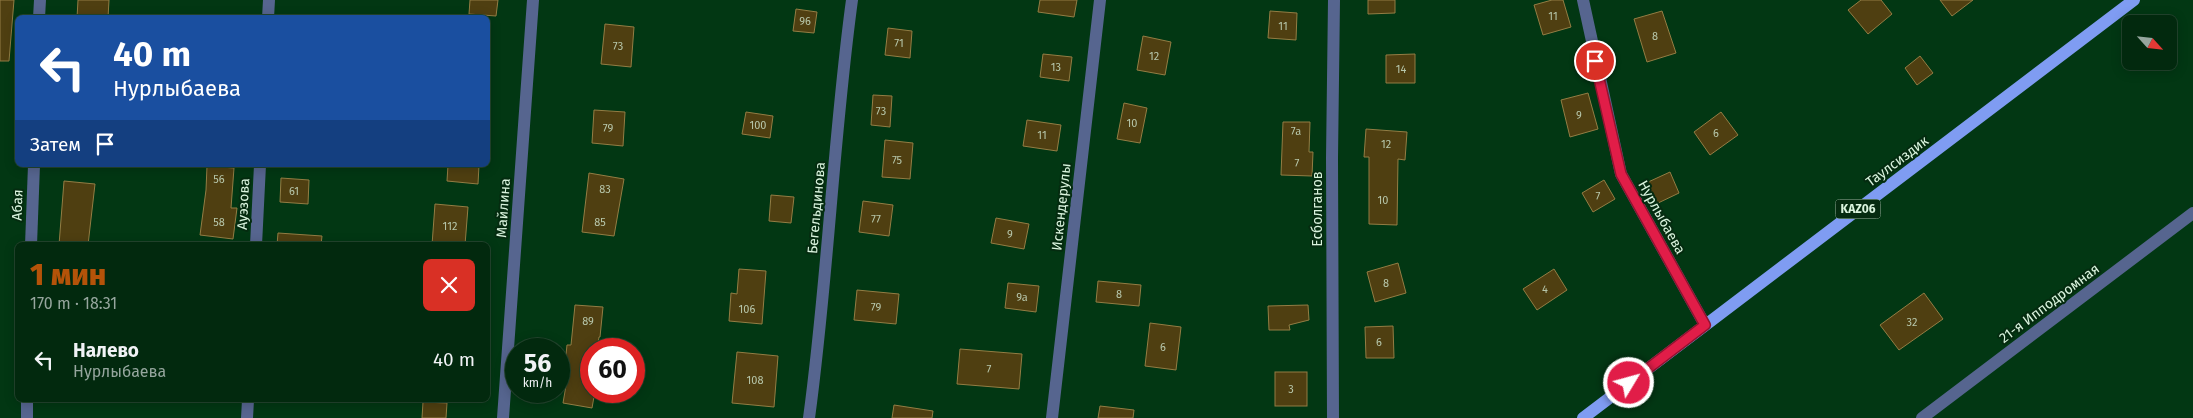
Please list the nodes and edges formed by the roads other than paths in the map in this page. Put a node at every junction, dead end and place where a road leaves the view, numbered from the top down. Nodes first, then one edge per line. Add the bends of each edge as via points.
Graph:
1 (40, 0) edge
2 (269, 0) edge
3 (533, 0) edge
4 (852, 0) edge
5 (1100, 0) edge
6 (1334, 0) edge
7 (1583, 0) edge
8 (2134, 0) edge
9 (39, 15) edge
10 (268, 15) edge
11 (34, 167) edge
12 (260, 167) edge
13 (2193, 212) edge
14 (31, 242) edge
15 (256, 242) edge
16 (1705, 325) junction
17 (27, 402) edge
18 (248, 402) edge
19 (27, 418) edge
20 (247, 418) edge
21 (503, 418) edge
22 (809, 418) edge
23 (1052, 418) edge
24 (1333, 418) edge
25 (1583, 418) edge
26 (1922, 418) edge

1 - 9 street
2 - 10 street
3 - 21 street, Майлина
4 - 22 street, Бегельдинова via 817,365
5 - 23 street, Искендерулы
6 - 24 street, Есболганов
7 - 16 street, Нурлыбаева via 1621,174
8 - 16 main road, Таулсиздик / KAZ06
11 - 14 street, Абая
12 - 15 street, Ауэзова
13 - 26 street, 21-я Ипподромная
16 - 25 main road, Таулсиздик / KAZ06
17 - 19 street
18 - 20 street

